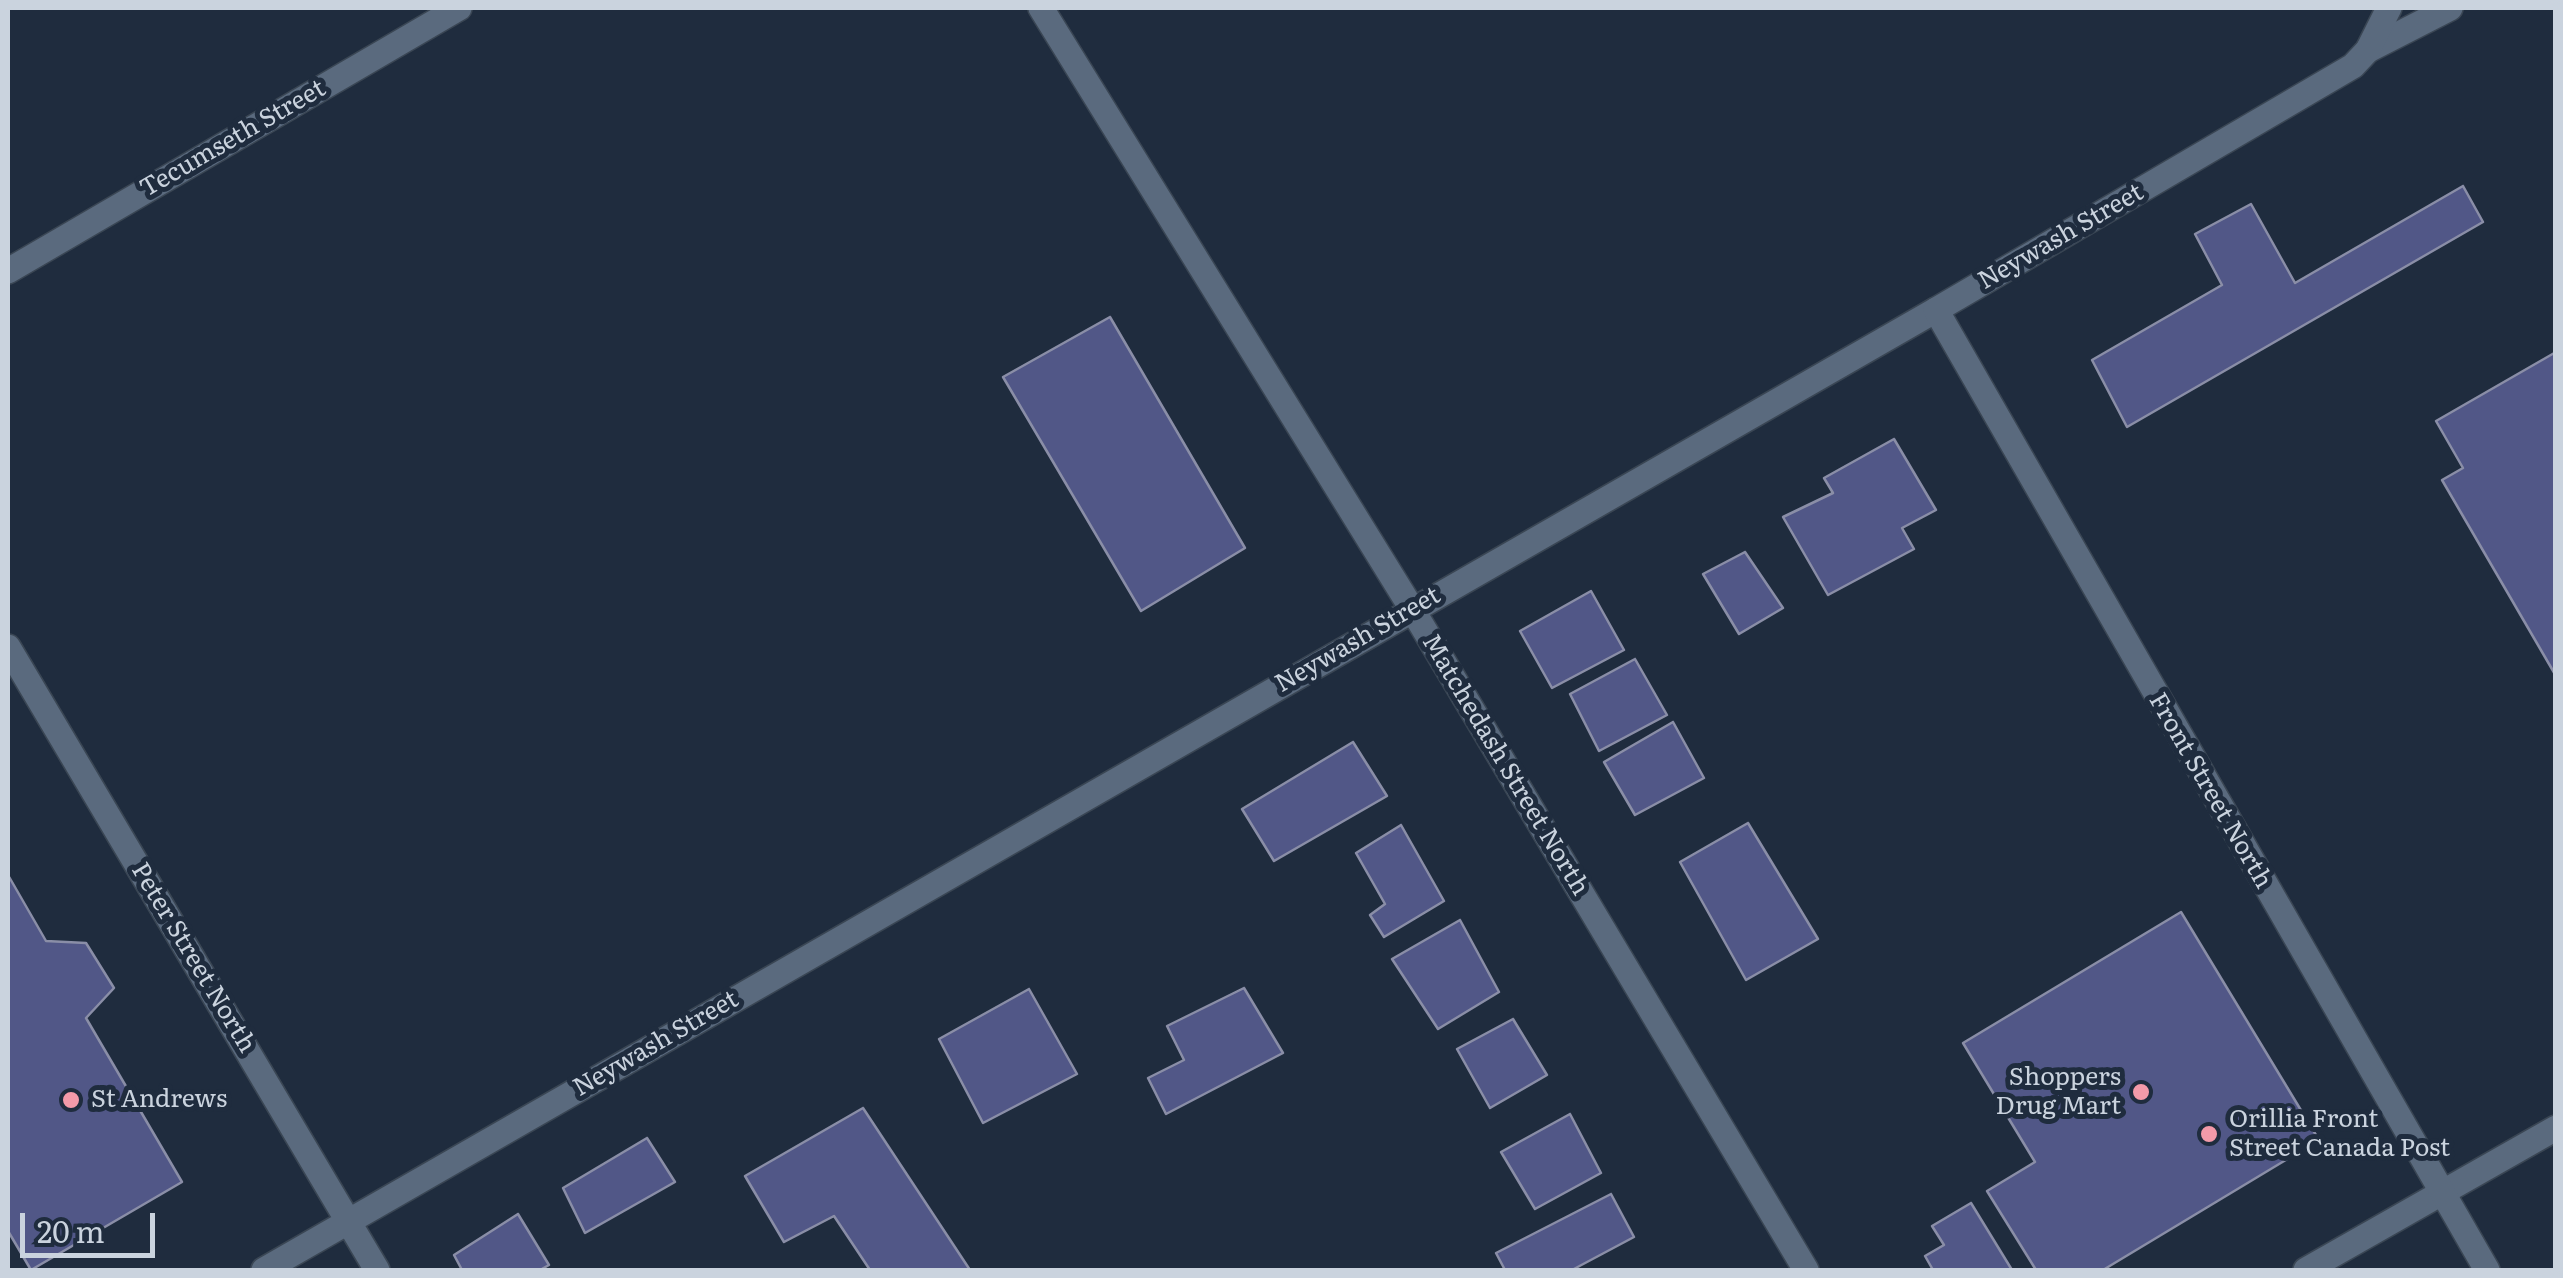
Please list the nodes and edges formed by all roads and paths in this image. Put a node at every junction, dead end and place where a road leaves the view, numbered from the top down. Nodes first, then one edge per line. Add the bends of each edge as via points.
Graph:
1 (460, 8) edge
2 (1041, 8) edge
3 (2389, 8) edge
4 (2450, 8) edge
5 (2368, 50) junction
6 (8, 271) edge
7 (1936, 310) junction
8 (1412, 608) junction
9 (8, 647) edge
10 (2556, 1128) edge
11 (2440, 1194) junction
12 (350, 1221) junction
13 (264, 1270) edge
14 (377, 1270) edge
15 (1806, 1270) edge
16 (2306, 1270) edge
17 (2487, 1270) edge

1 - 6 street, Tecumseth Street
2 - 8 street, Matchedash Street North
3 - 5 street
4 - 5 street, Neywash Street
5 - 7 street, Neywash Street via 2334,78
7 - 8 street, Neywash Street
7 - 11 street, Front Street North
8 - 12 street, Neywash Street
8 - 15 street, Matchedash Street North
9 - 12 street, Peter Street North
10 - 11 street
11 - 16 street
11 - 17 street, Front Street North
12 - 13 street, Neywash Street
12 - 14 street, Peter Street North

